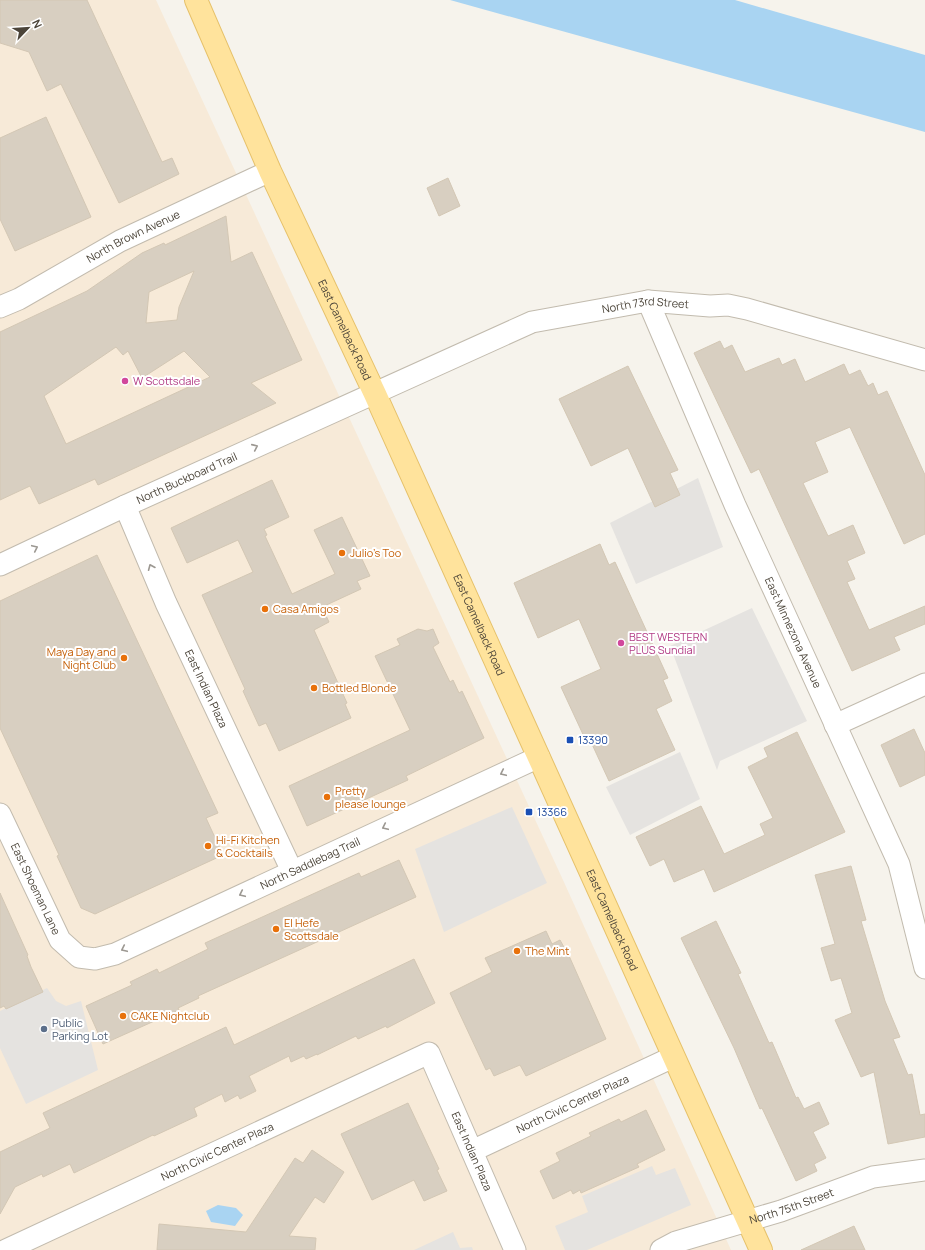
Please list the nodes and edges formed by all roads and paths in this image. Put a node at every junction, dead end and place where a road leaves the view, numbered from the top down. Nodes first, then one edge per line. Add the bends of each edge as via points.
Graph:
1 (196, 0) edge
2 (270, 171) junction
3 (648, 301) junction
4 (0, 307) edge
5 (925, 360) edge
6 (375, 394) junction
7 (125, 506) junction
8 (0, 565) edge
9 (925, 684) edge
10 (835, 725) junction
11 (539, 757) junction
12 (0, 814) edge
13 (292, 870) junction
14 (923, 945) edge
15 (79, 957) joint
16 (925, 968) edge
17 (429, 1053) joint
18 (673, 1057) junction
19 (472, 1151) junction
20 (925, 1170) edge
21 (748, 1221) junction
22 (6, 1250) edge
23 (515, 1250) edge
24 (661, 1250) edge
25 (760, 1250) edge

1 - 2 main road, East Camelback Road
2 - 4 street, North Brown Avenue via 120,241 19,299
2 - 6 main road, East Camelback Road
3 - 5 street, North 73rd Street via 728,305 747,309
3 - 6 street, North 73rd Street via 532,322
3 - 10 street, East Minnezona Avenue via 735,505
7 -> 6 street, North Buckboard Trail
6 - 11 main road, East Camelback Road
8 -> 7 street, North Buckboard Trail
13 -> 7 street, East Indian Plaza via 166,603
9 - 10 street
10 - 14 street, East Minnezona Avenue via 899,864
11 -> 13 street, North Saddlebag Trail
11 - 18 main road, East Camelback Road
12 - 15 street, East Shoeman Lane via 60,940
13 -> 15 street, North Saddlebag Trail via 115,954 95,958
14 - 16 street, East Minnezona Avenue
17 - 19 street, East Indian Plaza
17 - 22 street, North Civic Center Plaza
18 - 19 street, North Civic Center Plaza
18 - 21 main road, East Camelback Road
19 - 23 street, East Indian Plaza
20 - 21 street, North 75th Street via 874,1177
21 - 24 street, North 75th Street via 676,1242
21 - 25 main road, East Camelback Road

